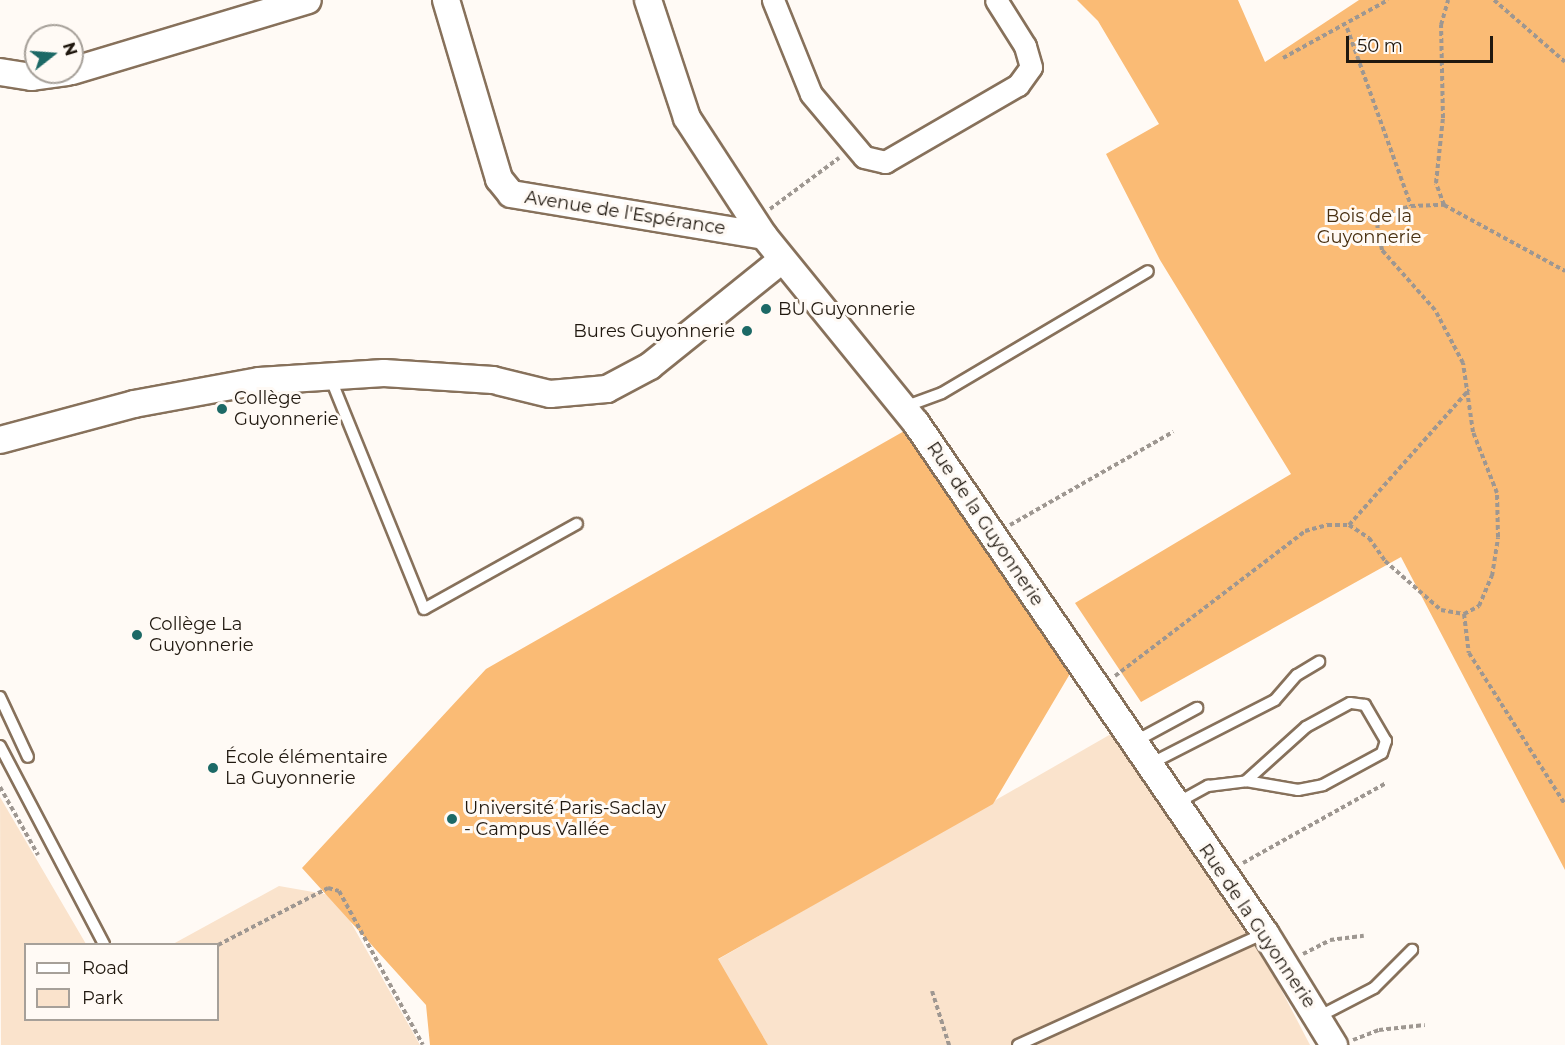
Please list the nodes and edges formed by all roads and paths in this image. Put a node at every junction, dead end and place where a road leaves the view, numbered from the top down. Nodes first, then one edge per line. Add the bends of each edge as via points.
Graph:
1 (308, 0) edge
2 (446, 0) edge
3 (648, 0) edge
4 (773, 0) edge
5 (996, 0) edge
6 (1388, 0) edge
7 (1448, 0) edge
8 (1494, 0) edge
9 (1347, 28) junction
10 (1283, 58) dead end
11 (1565, 62) edge
12 (84, 67) edge
13 (0, 72) edge
14 (24, 76) edge
15 (854, 147) junction
16 (1444, 205) junction
17 (1411, 206) junction
18 (759, 228) junction
19 (782, 260) junction
20 (1148, 271) dead end
21 (1565, 271) edge
22 (330, 376) junction
23 (1469, 390) junction
24 (904, 407) junction
25 (1173, 432) dead end
26 (0, 440) edge
27 (577, 524) dead end
28 (1349, 525) junction
29 (995, 537) junction
30 (1464, 614) junction
31 (1319, 662) dead end
32 (1095, 687) junction
33 (0, 697) edge
34 (1197, 708) dead end
35 (1132, 743) junction
36 (0, 746) edge
37 (28, 757) dead end
38 (1148, 765) junction
39 (1246, 781) junction
40 (1386, 783) dead end
41 (1174, 804) junction
42 (1565, 804) edge
43 (1224, 874) junction
44 (1265, 933) junction
45 (1364, 936) dead end
46 (103, 943) edge
47 (219, 944) edge
48 (1412, 950) dead end
49 (1285, 964) junction
50 (932, 991) dead end
51 (1318, 1017) junction
52 (1425, 1025) dead end
53 (423, 1045) edge
54 (949, 1045) edge
55 (1018, 1045) edge
56 (1334, 1045) edge
57 (1344, 1045) edge

1 - 12 street
2 - 18 street, Avenue de l'Espérance via 499,179 511,194
3 - 18 street, Rue de la Guyonnerie via 687,118
4 - 15 street via 811,94
5 - 15 street via 1025,46 1031,67 1018,85 885,162 864,157
6 - 9 path
7 - 16 path via 1440,42 1443,118 1436,183
8 - 11 path
9 - 10 path
9 - 17 path
13 - 14 street
15 - 18 path
16 - 17 path
16 - 21 path
17 - 23 path via 1389,213 1377,225 1382,250 1453,337
18 - 19 street, Rue de la Guyonnerie
19 - 22 street via 650,366 607,389 550,394 493,380 384,373
19 - 24 street, Rue de la Guyonnerie
20 - 24 lane via 942,393
22 - 26 street via 259,381 134,404
22 - 27 lane via 424,609
23 - 28 path
23 - 30 path via 1473,432 1497,493 1498,537 1492,576 1479,606
24 - 29 street, Rue de la Guyonnerie
25 - 29 path via 1036,505
28 - 30 path via 1441,610
28 - 32 path via 1305,531
29 - 32 street, Rue de la Guyonnerie
30 - 42 path via 1469,652
31 - 38 lane via 1297,675 1275,700
32 - 35 street, Rue de la Guyonnerie
33 - 37 lane
34 - 35 lane
35 - 38 street, Rue de la Guyonnerie
36 - 46 lane
38 - 41 street, Rue de la Guyonnerie
39 - 39 lane via 1298,790 1323,785 1382,753 1386,741 1365,705 1350,703 1306,726
39 - 41 lane via 1208,786
40 - 43 path
41 - 43 street, Rue de la Guyonnerie
43 - 44 street, Rue de la Guyonnerie
44 - 49 street, Rue de la Guyonnerie
44 - 55 lane
45 - 49 path via 1324,942
47 - 53 path via 328,888 339,891
48 - 51 lane via 1374,988
49 - 51 street, Rue de la Guyonnerie
50 - 54 path
51 - 56 street, Rue de la Guyonnerie
52 - 57 path via 1379,1030

